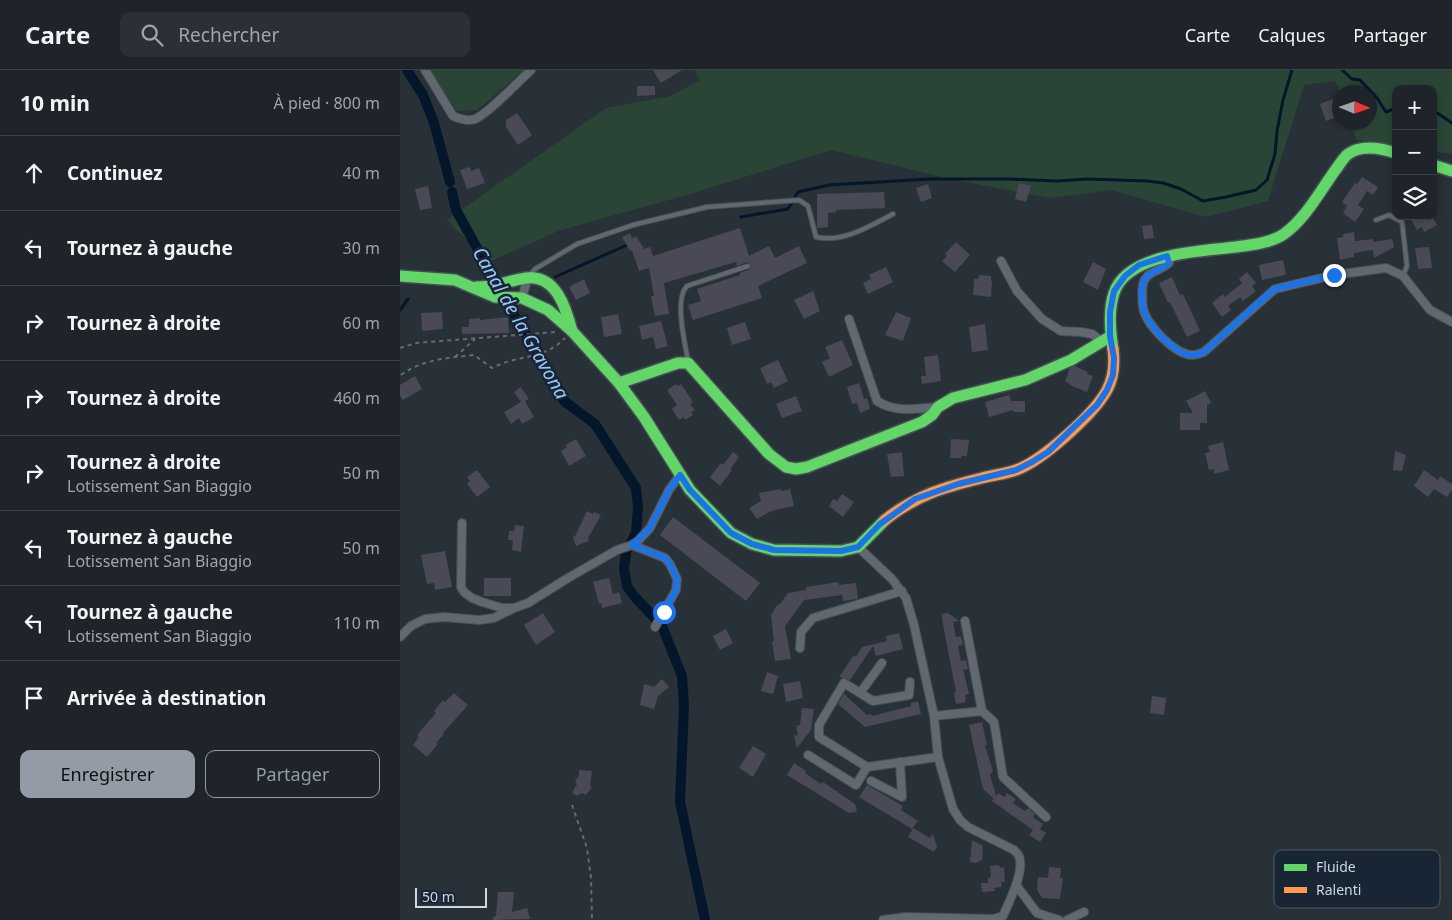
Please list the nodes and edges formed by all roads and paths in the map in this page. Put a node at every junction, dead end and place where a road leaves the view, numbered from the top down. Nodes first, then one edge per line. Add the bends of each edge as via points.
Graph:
1 (425, 70) edge
2 (531, 70) edge
3 (1392, 152) edge
4 (1437, 166) edge
5 (1452, 171) edge
6 (893, 214) dead end
7 (1376, 220) dead end
8 (1167, 256) junction
9 (1001, 261) dead end
10 (748, 266) dead end
11 (400, 276) edge
12 (1403, 276) junction
13 (528, 277) junction
14 (470, 287) junction
15 (522, 298) junction
16 (849, 319) dead end
17 (1452, 322) edge
18 (572, 331) junction
19 (1106, 338) junction
20 (475, 339) junction
21 (400, 348) edge
22 (455, 358) junction
23 (688, 363) junction
24 (401, 376) dead end
25 (618, 383) junction
26 (938, 407) junction
27 (680, 475) junction
28 (462, 523) dead end
29 (632, 545) junction
30 (858, 547) junction
31 (902, 591) junction
32 (514, 608) junction
33 (965, 621) dead end
34 (655, 627) dead end
35 (400, 637) edge
36 (800, 648) dead end
37 (882, 663) dead end
38 (910, 682) dead end
39 (860, 693) junction
40 (982, 710) junction
41 (934, 716) junction
42 (808, 756) dead end
43 (938, 757) junction
44 (900, 762) junction
45 (867, 767) junction
46 (871, 781) dead end
47 (572, 805) dead end
48 (1046, 818) dead end
49 (1016, 885) junction
50 (1084, 912) dead end
51 (592, 920) edge
52 (883, 920) edge
53 (1059, 920) edge
54 (1067, 920) edge

1 - 2 street via 453,116 464,120 475,120
3 - 8 street via 1366,148 1356,149 1347,155 1305,213 1283,235 1258,244
4 - 5 street
6 - 13 lane via 860,232 825,239 816,237 808,206 799,200 706,207 633,225 577,244 535,269
7 - 12 lane via 1389,215 1402,222 1408,266
8 - 12 street via 1169,263 1151,272 1143,283 1143,308 1153,328 1168,342 1183,354 1194,355 1204,352 1274,289 1334,275 1386,268
8 - 19 street via 1139,265 1125,276 1114,291
9 - 19 street via 1017,291 1042,319 1061,332 1081,332
10 - 23 lane via 682,290 680,304
11 - 14 street via 455,280
12 - 17 street via 1430,310
13 - 14 street via 493,287
13 - 15 street
13 - 18 street via 553,286
14 - 15 street via 495,297
15 - 18 street via 548,310
16 - 26 street via 877,401 886,407 904,410
18 - 20 path
18 - 22 path via 544,354 504,362 492,368 474,356
18 - 25 street
19 - 26 street via 1071,360 1025,380 953,398
19 - 30 street via 1114,358 1113,375 1107,390 1097,405 1048,452 1016,470 958,484 915,499 880,524
20 - 21 path via 416,343
20 - 22 path
22 - 24 path via 437,359 412,367
23 - 25 street via 678,363
23 - 26 street via 769,454 786,467 796,469 922,422
25 - 27 street via 644,417
27 - 29 street via 650,528
27 - 30 street via 731,533 752,544 774,550 841,551
28 - 32 street via 461,587 464,592 482,602
29 - 32 street via 617,550 528,603
29 - 34 street via 665,558 677,579 676,590
30 - 31 street
31 - 36 street via 813,618 801,632
31 - 41 street via 914,625
32 - 35 street via 494,618 479,620 425,619
33 - 40 street
37 - 39 street
38 - 39 street via 909,695 873,700
39 - 45 street via 844,683 819,725 819,737
40 - 41 street
40 - 48 street via 994,722 1003,777
41 - 43 street
42 - 45 street via 856,785
43 - 44 street
43 - 49 street via 953,809 960,820 1014,850 1019,856
44 - 45 street
44 - 46 street via 902,797
47 - 51 path via 587,848
49 - 52 street via 1003,916 993,919 906,917
49 - 53 street via 1037,913
50 - 54 street

